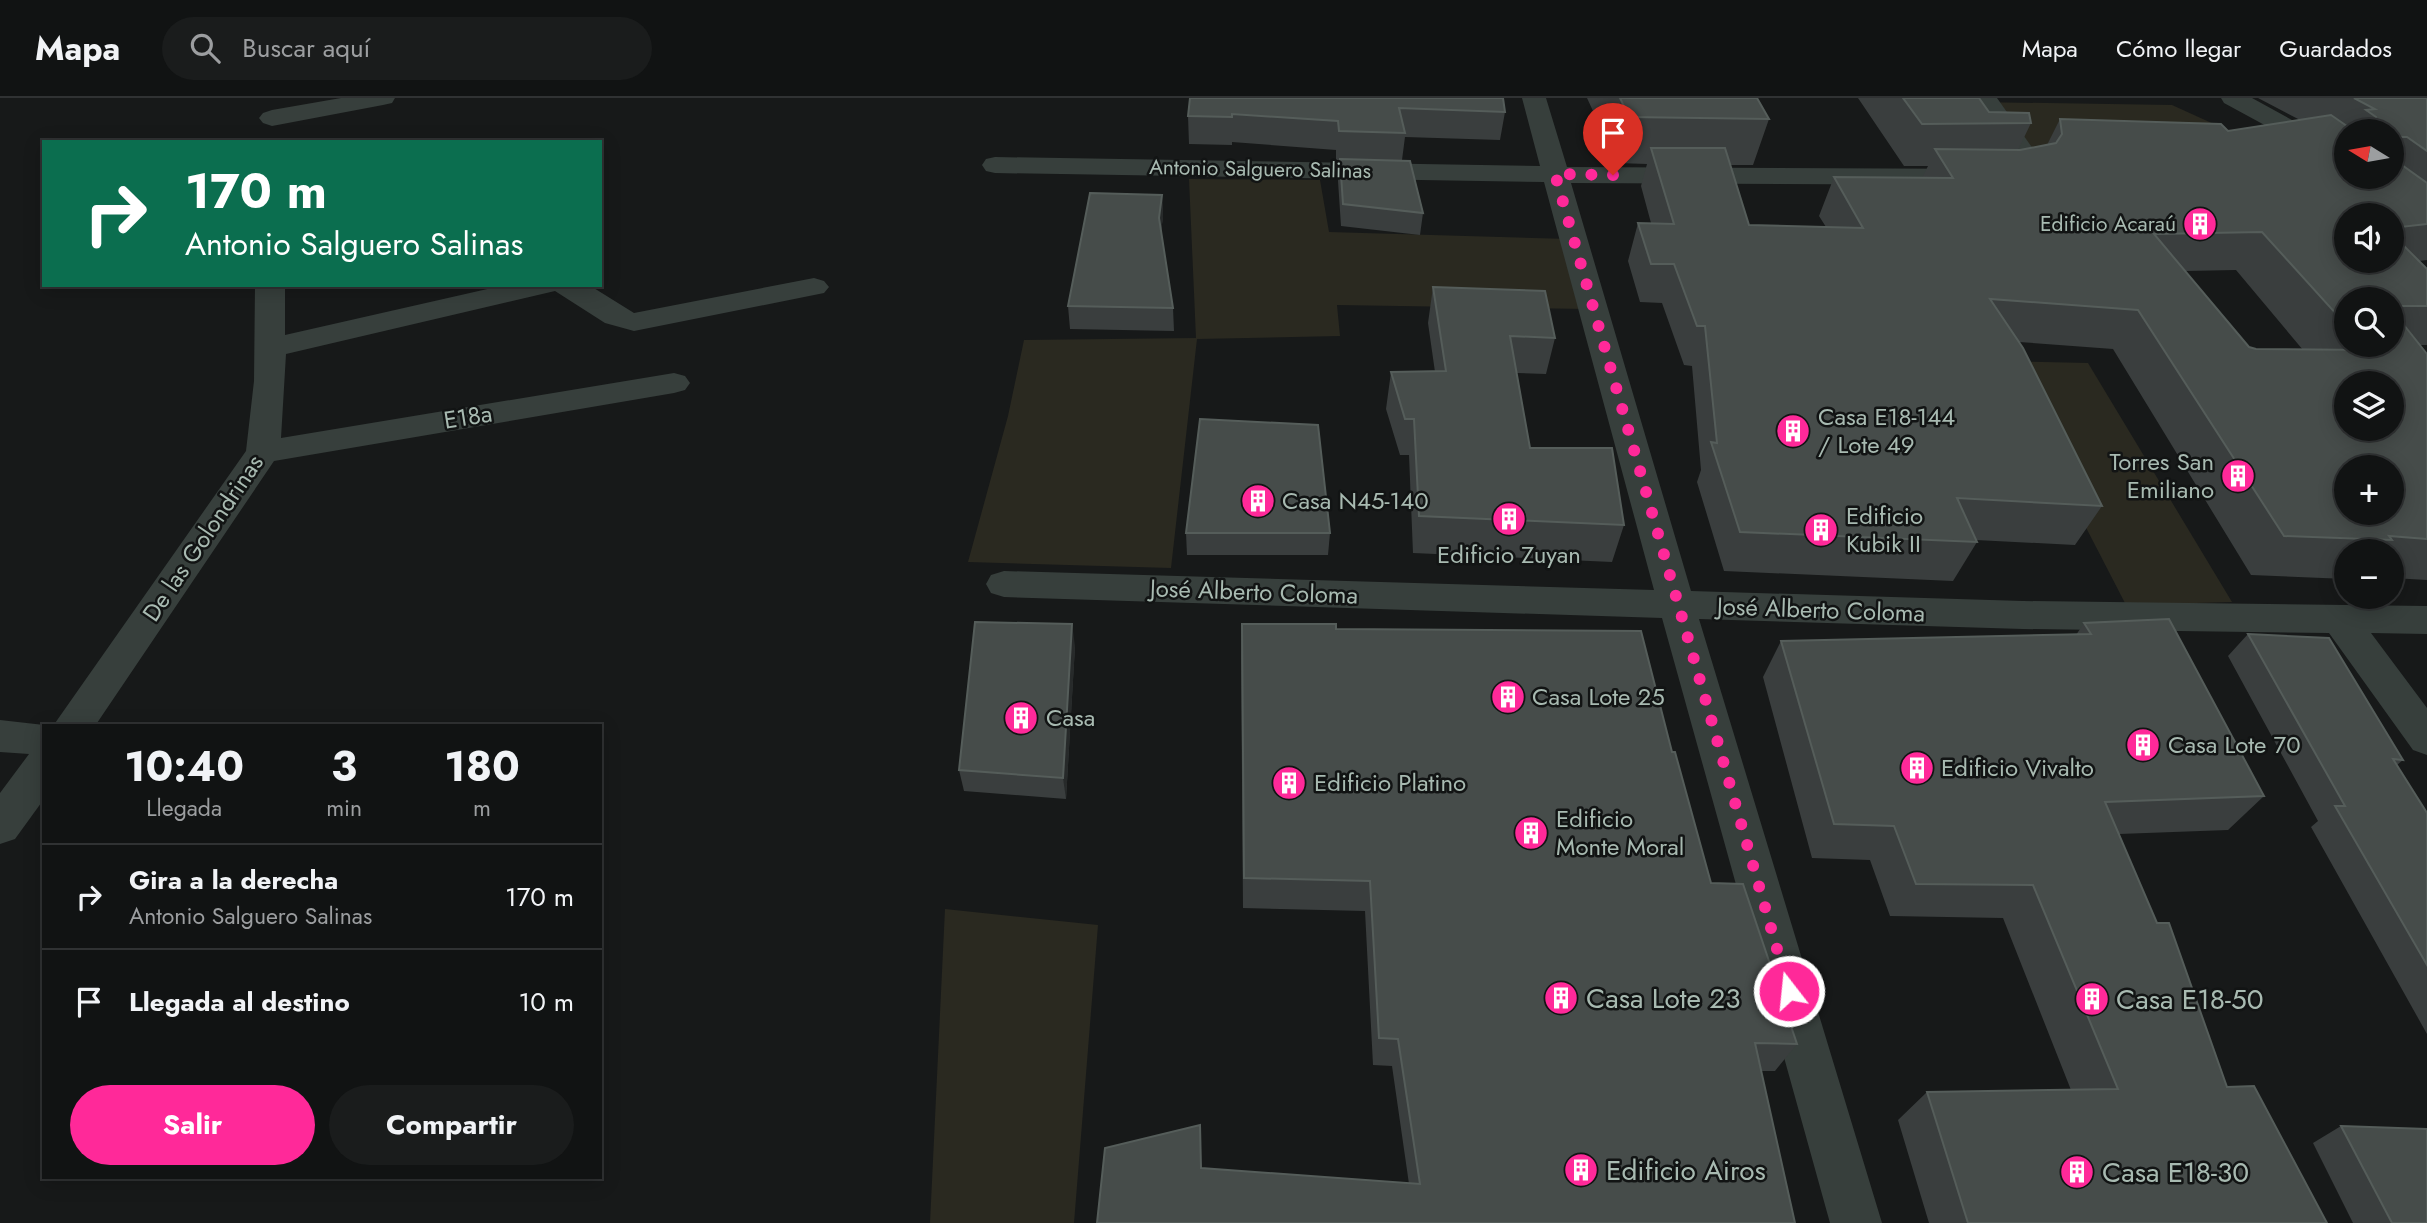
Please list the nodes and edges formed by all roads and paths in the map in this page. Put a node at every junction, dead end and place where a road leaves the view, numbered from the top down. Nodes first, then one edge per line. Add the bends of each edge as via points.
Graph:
1 (383, 98) edge
2 (1534, 98) edge
3 (1985, 98) edge
4 (2233, 98) edge
5 (272, 119) edge
6 (2334, 158) edge
7 (995, 165) dead end
8 (1555, 174) junction
9 (270, 287) edge
10 (536, 287) edge
11 (571, 287) edge
12 (814, 287) dead end
13 (270, 348) junction
14 (674, 383) dead end
15 (262, 452) junction
16 (1004, 584) dead end
17 (1676, 606) junction
18 (2427, 620) edge
19 (2342, 621) junction
20 (74, 724) edge
21 (0, 736) edge
22 (42, 739) edge
23 (2427, 740) edge
24 (42, 769) edge
25 (0, 826) edge
26 (1856, 1223) edge

1 - 5 street
2 - 8 street
3 - 8 street, Antonio Salguero Salinas via 2025,156 2027,172 2001,177
4 - 6 street
7 - 8 street, Antonio Salguero Salinas
8 - 17 street
9 - 13 street, De las Golondrinas
10 - 13 street
11 - 12 street via 623,321 634,322
13 - 15 street, De las Golondrinas
14 - 15 street, E18a
15 - 20 street, De las Golondrinas
16 - 17 street, José Alberto Coloma
17 - 19 street, José Alberto Coloma
17 - 26 street
18 - 19 street, José Alberto Coloma
19 - 23 street
21 - 22 street
24 - 25 street

